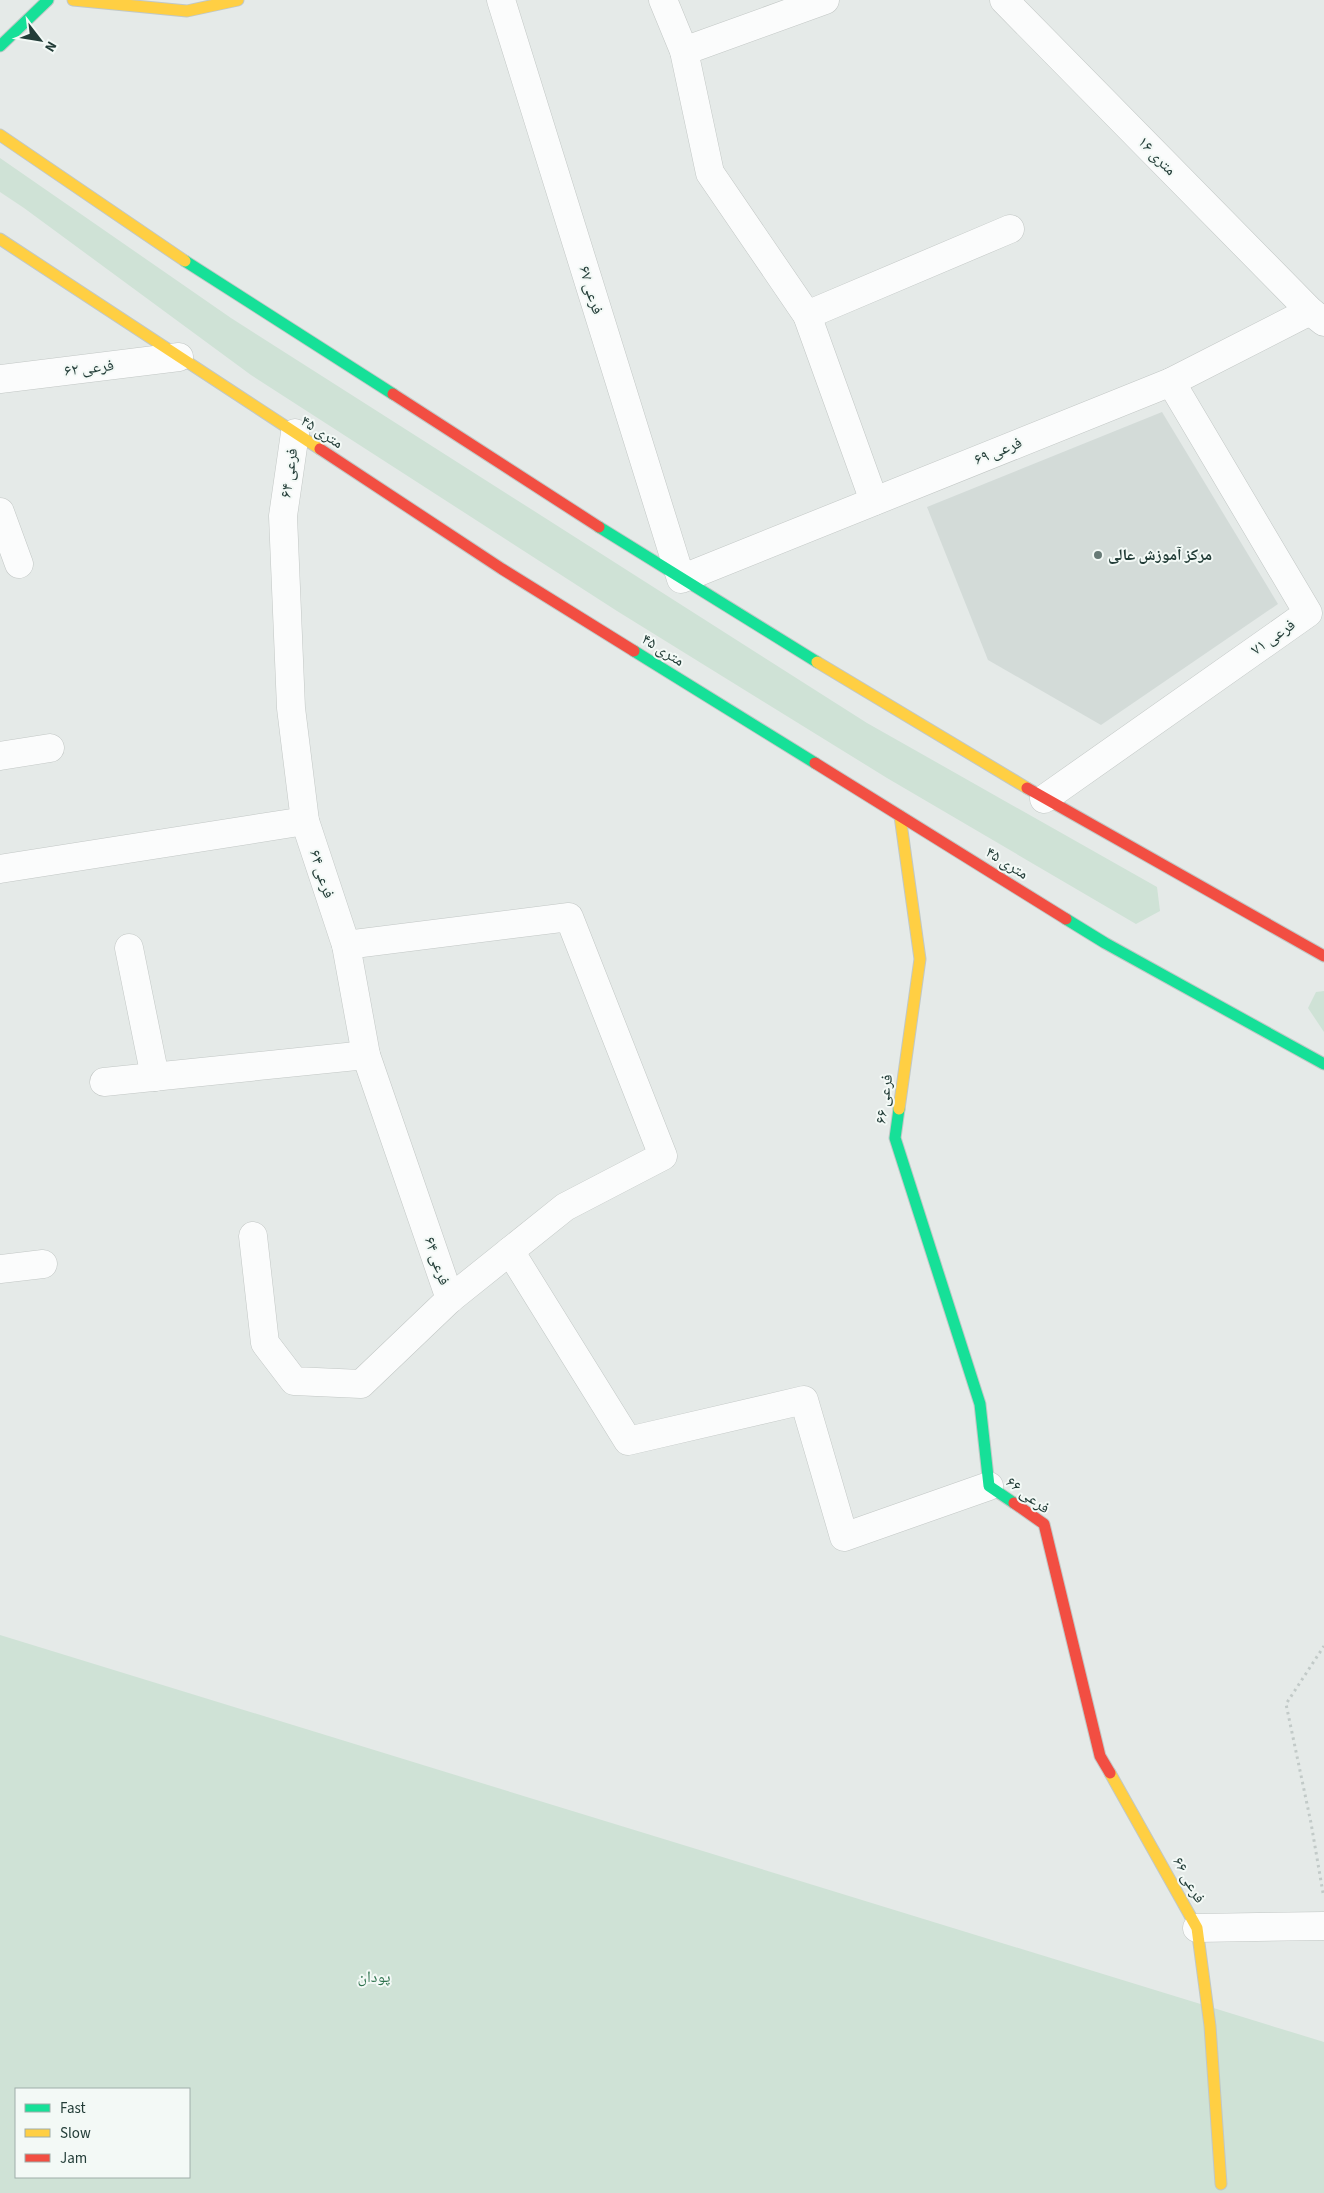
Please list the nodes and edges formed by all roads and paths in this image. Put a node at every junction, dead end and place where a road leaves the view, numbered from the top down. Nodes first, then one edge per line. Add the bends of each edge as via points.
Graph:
1 (48, 0) edge
2 (73, 0) edge
3 (238, 0) edge
4 (501, 0) edge
5 (663, 0) edge
6 (825, 0) edge
7 (1004, 0) edge
8 (0, 46) edge
9 (684, 51) junction
10 (0, 135) edge
11 (1010, 229) dead end
12 (0, 239) edge
13 (808, 315) junction
14 (1317, 316) edge
15 (179, 357) junction
16 (0, 379) edge
17 (1171, 382) junction
18 (295, 433) junction
19 (874, 501) junction
20 (0, 512) edge
21 (19, 564) dead end
22 (681, 579) junction
23 (50, 748) dead end
24 (0, 756) edge
25 (1044, 799) junction
26 (900, 816) junction
27 (305, 821) junction
28 (0, 869) edge
29 (346, 945) junction
30 (129, 948) dead end
31 (1324, 956) edge
32 (366, 1055) junction
33 (1324, 1064) edge
34 (155, 1078) junction
35 (104, 1082) dead end
36 (253, 1236) dead end
37 (510, 1251) junction
38 (43, 1264) dead end
39 (0, 1269) edge
40 (450, 1299) junction
41 (989, 1486) junction
42 (1324, 1646) edge
43 (1324, 1902) edge
44 (1324, 1926) edge
45 (1197, 1928) junction
46 (1221, 2184) dead end

1 - 8 main road
2 - 3 main road via 187,10
4 - 22 street, فرعی ۶۷
5 - 9 street
6 - 9 street
7 - 14 street, ۱۶ متری
9 - 13 street via 710,173
10 - 22 main road via 174,254
11 - 13 street
12 - 15 main road, ۴۵ متری
13 - 19 street
14 - 17 street, فرعی ۶۹
15 - 16 street, فرعی ۶۲
15 - 18 main road, ۴۵ متری
17 - 19 street, فرعی ۶۹
17 - 25 street, فرعی ۷۱ via 1308,613
18 - 26 main road, ۴۵ متری via 502,569
18 - 27 street, فرعی ۶۴ via 283,516 291,708
19 - 22 street, فرعی ۶۹
20 - 21 street
22 - 25 main road
23 - 24 street
25 - 31 main road
26 - 33 main road, ۴۵ متری via 1105,943
26 - 41 main road, فرعی ۶۶ via 920,959 895,1138 980,1404
27 - 28 street
27 - 29 street, فرعی ۶۴
29 - 32 street, فرعی ۶۴
29 - 37 street via 569,917 664,1156 565,1207
30 - 34 street
32 - 34 street
32 - 40 street, فرعی ۶۴
34 - 35 street
36 - 40 street via 265,1343 294,1381 361,1384
37 - 40 street
37 - 41 street via 628,1441 804,1400 844,1537
38 - 39 street
41 - 45 main road, فرعی ۶۶ via 1044,1524 1100,1756
42 - 43 path via 1286,1704
44 - 45 street
45 - 46 main road, فرعی ۶۶ via 1210,2026

